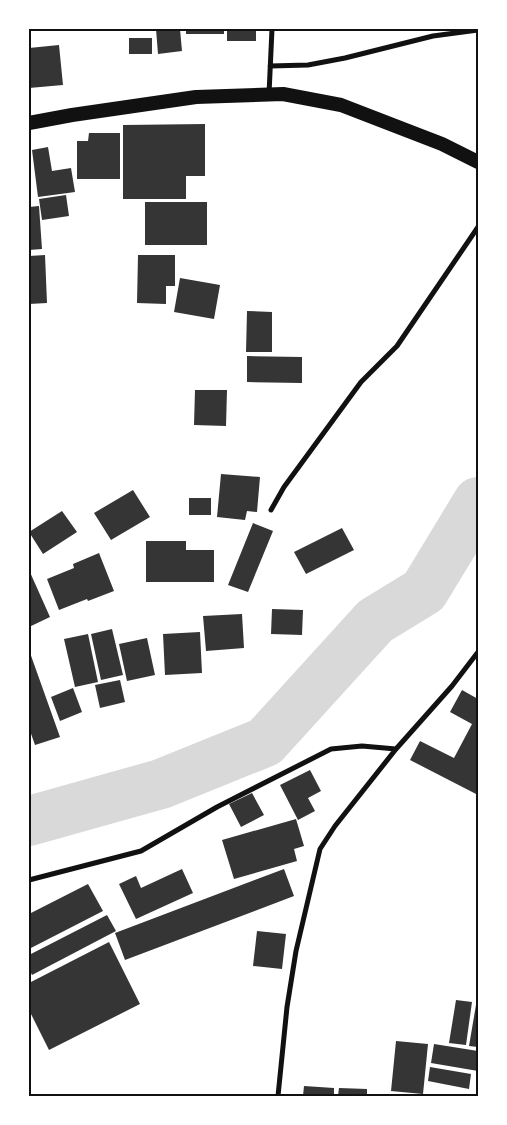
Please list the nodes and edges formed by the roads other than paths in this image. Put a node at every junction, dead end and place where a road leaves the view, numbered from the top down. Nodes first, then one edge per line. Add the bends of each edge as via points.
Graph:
1 (272, 29) edge
2 (478, 30) edge
3 (270, 66) junction
4 (269, 94) junction
5 (29, 124) edge
6 (478, 162) edge
7 (478, 226) edge
8 (271, 510) dead end
9 (478, 652) edge
10 (396, 749) junction
11 (29, 880) edge
12 (278, 1096) edge

1 - 3 street
2 - 3 street via 433,36 308,65
3 - 4 street
4 - 5 highway via 196,97
4 - 6 highway via 341,105 442,144
7 - 8 street via 397,346 361,382 284,487
9 - 10 street
10 - 11 street via 362,746 331,749 217,806 141,851
10 - 12 street via 320,849 287,1007

